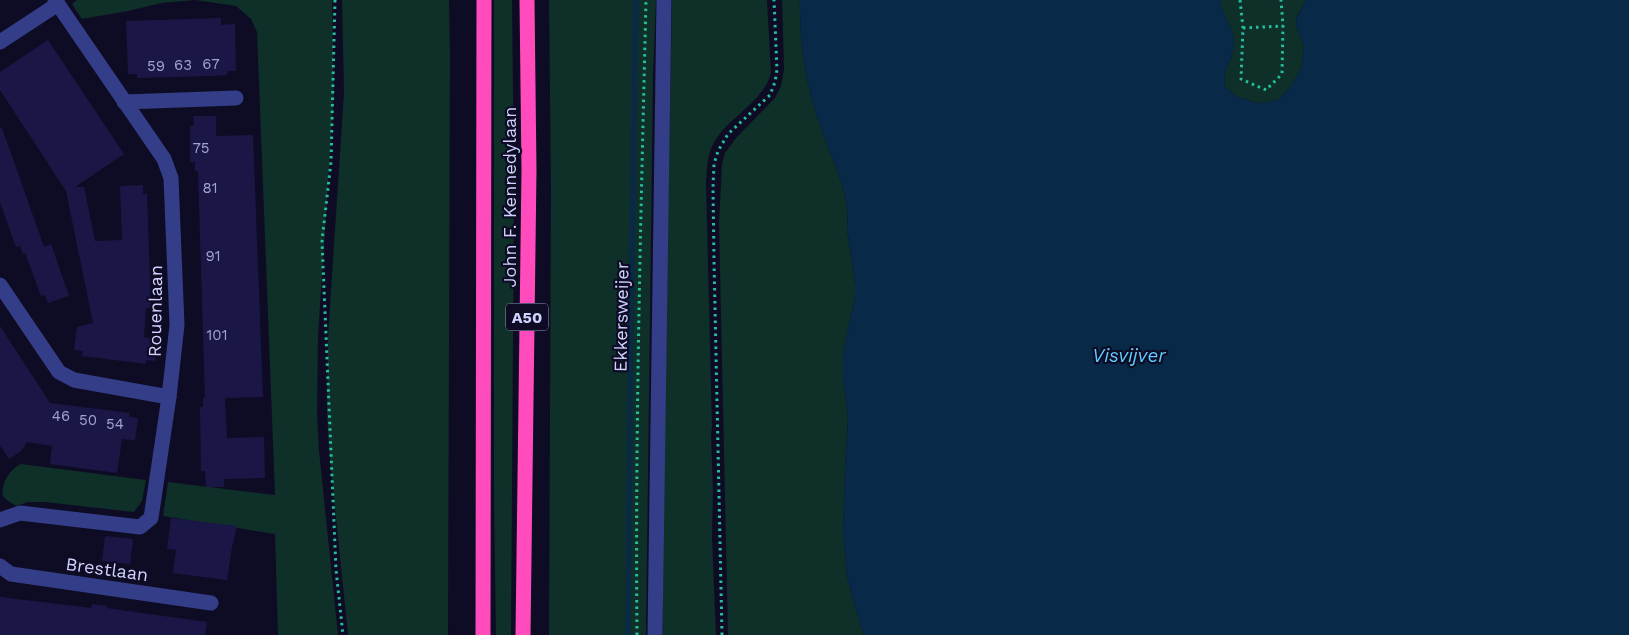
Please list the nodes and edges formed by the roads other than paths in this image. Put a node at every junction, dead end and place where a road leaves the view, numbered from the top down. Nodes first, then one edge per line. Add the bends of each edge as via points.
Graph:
1 (479, 0) edge
2 (484, 0) edge
3 (527, 0) edge
4 (664, 0) edge
5 (56, 2) edge
6 (0, 42) edge
7 (484, 71) junction
8 (236, 98) dead end
9 (124, 102) junction
10 (0, 285) edge
11 (169, 397) junction
12 (0, 520) edge
13 (0, 566) edge
14 (211, 603) dead end
15 (483, 635) edge
16 (523, 635) edge
17 (655, 635) edge

1 - 7 highway
2 - 7 highway, John F. Kennedylaan / A50
3 - 16 highway, John F. Kennedylaan / A50 via 529,170
4 - 17 street
5 - 6 street
5 - 9 street, Rouenlaan
7 - 15 highway, John F. Kennedylaan / A50
8 - 9 street
9 - 11 street, Rouenlaan via 164,159 171,178 177,325
10 - 11 street via 59,372 74,380
11 - 12 street, Rouenlaan via 151,518 140,527 20,513
13 - 14 street, Brestlaan via 11,574

